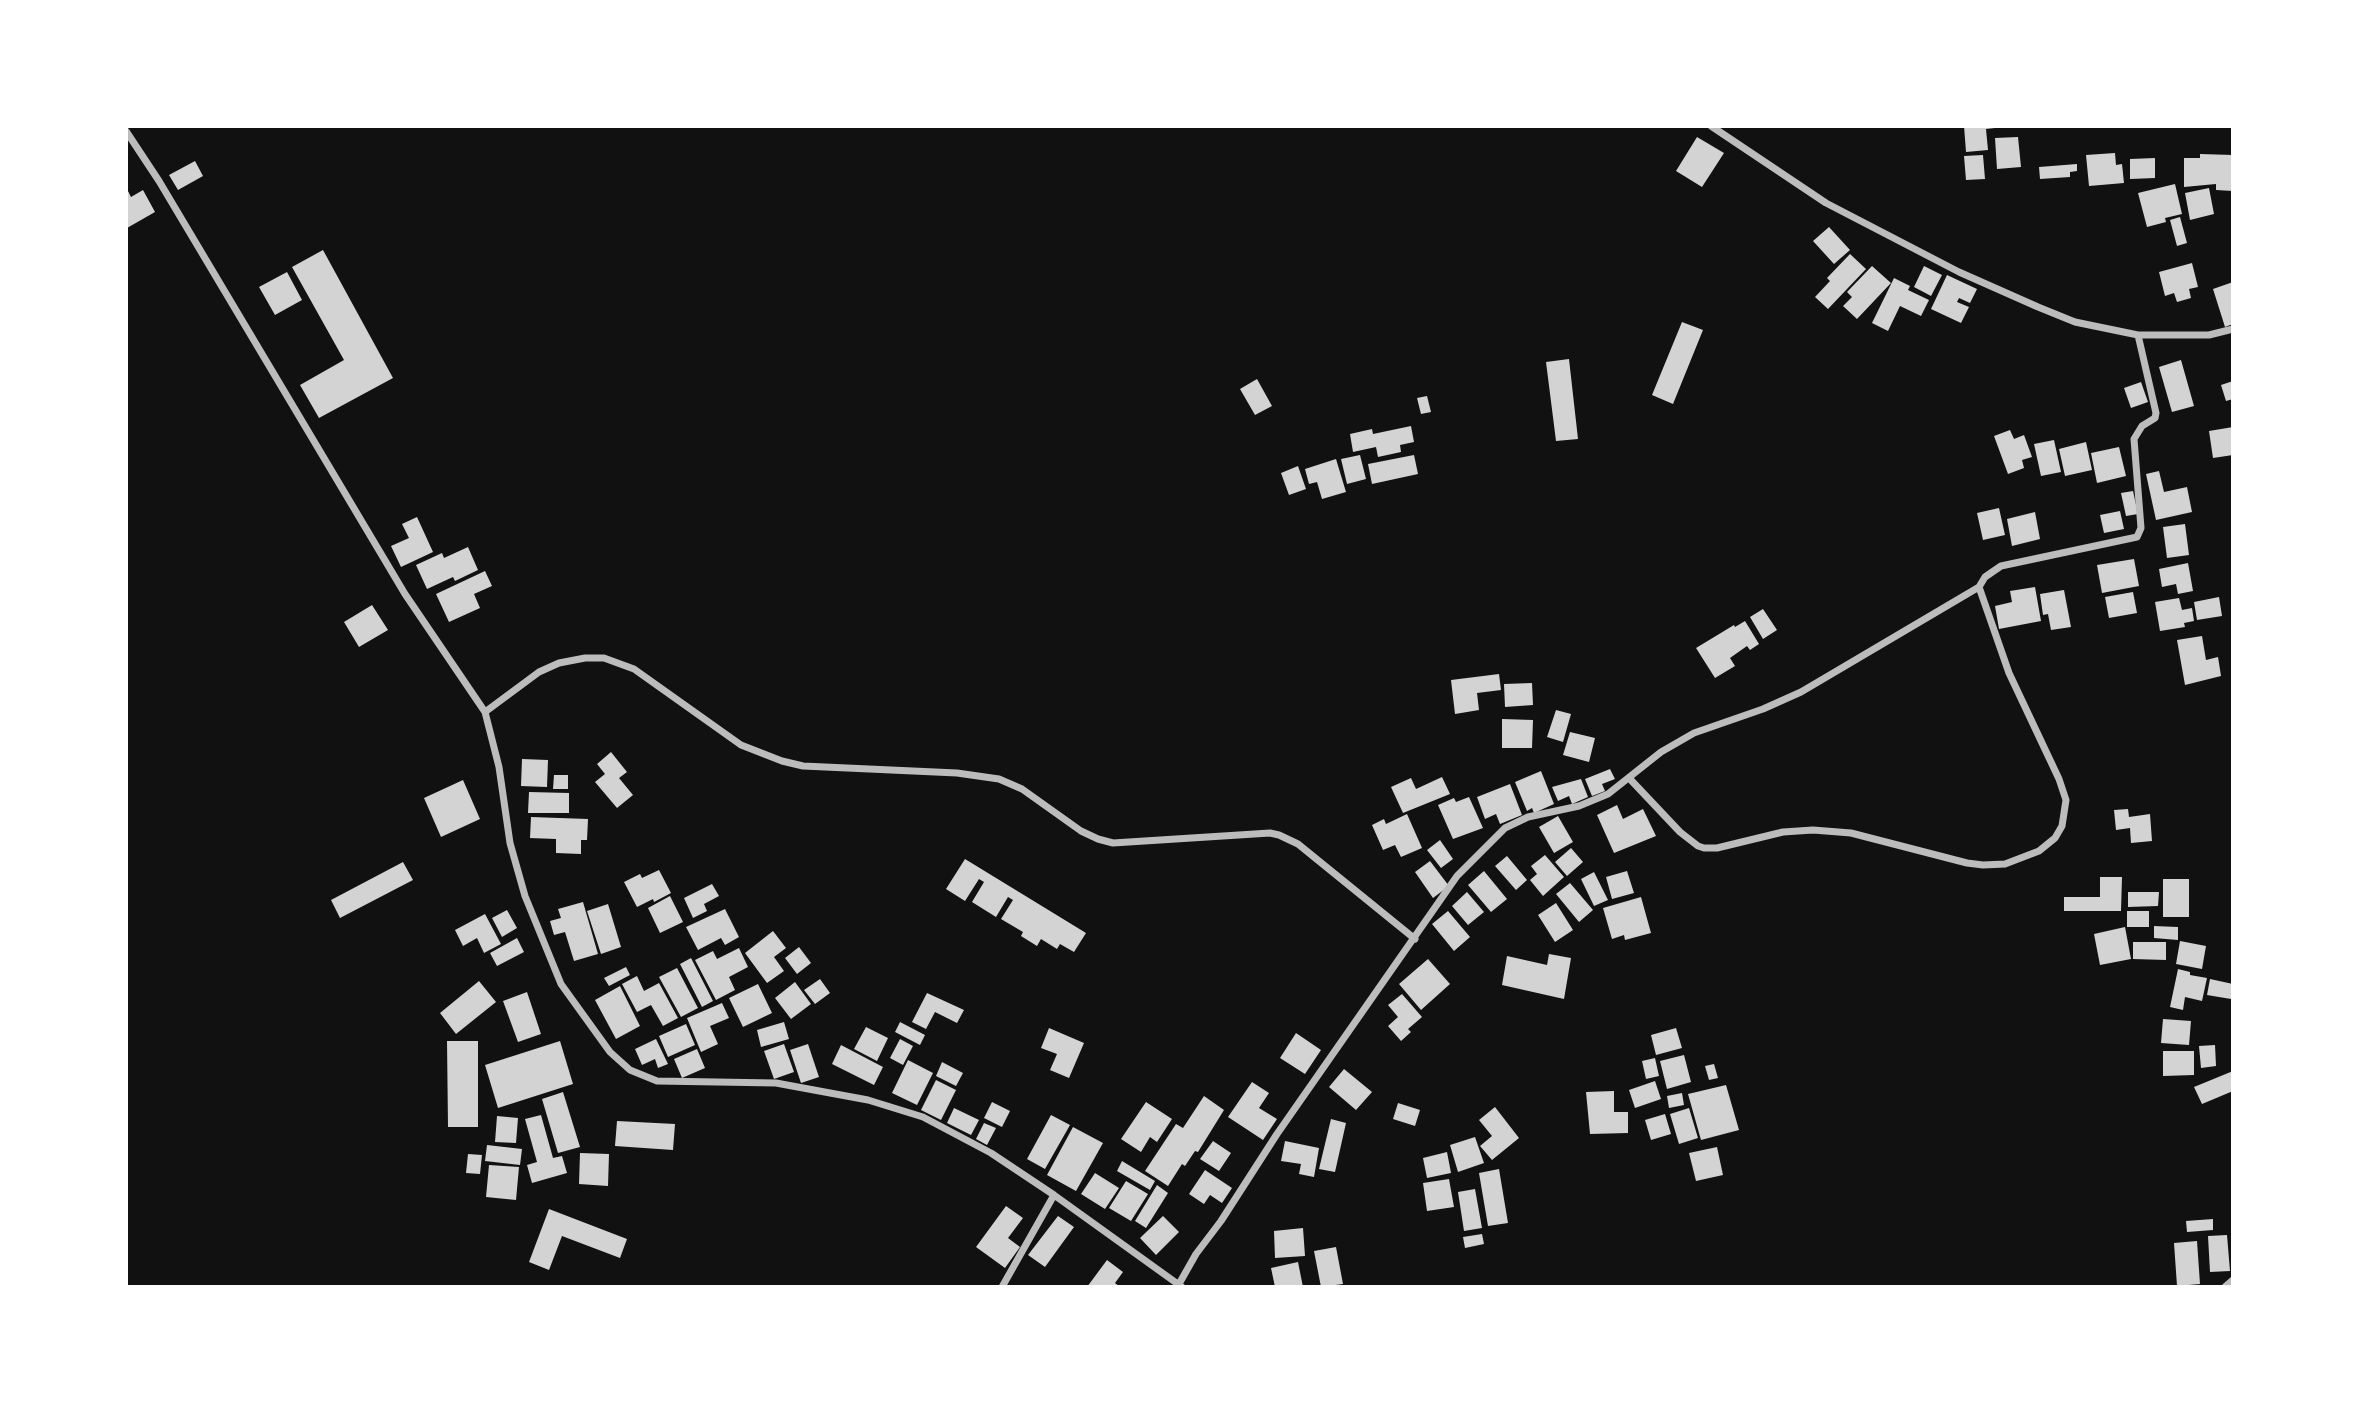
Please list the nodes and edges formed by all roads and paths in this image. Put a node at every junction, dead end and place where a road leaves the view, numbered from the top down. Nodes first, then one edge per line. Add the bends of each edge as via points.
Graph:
1 (1711, 126) edge
2 (126, 131) edge
3 (2233, 329) edge
4 (2138, 335) junction
5 (1979, 587) junction
6 (485, 712) junction
7 (1629, 778) junction
8 (1415, 939) junction
9 (1054, 1195) junction
10 (2233, 1280) edge
11 (1181, 1285) edge
12 (1002, 1287) edge
13 (2225, 1287) edge

1 - 4 street via 1826,203 1971,278 2076,322
2 - 6 street via 405,594
3 - 4 street via 2208,335
4 - 5 street via 2156,413 2134,439 2140,533 2133,539 2001,566
5 - 7 street via 1801,692 1694,733
5 - 7 street via 2009,673 2066,800 2062,826 2039,851 2005,864 1975,864 1851,833 1813,830 1704,848 1681,832
6 - 8 street via 539,672 559,663 604,659 634,668 741,745 782,761 999,779 1023,789 1082,831 1113,843 1279,835 1298,844
6 - 9 street via 510,843 530,908 561,984 610,1052 630,1070 657,1081 776,1083 869,1100 923,1117 991,1153
7 - 8 street via 1608,794 1579,806 1528,817 1505,828 1457,876
8 - 11 street via 1277,1134 1196,1254
9 - 11 street
9 - 12 street
10 - 13 street

